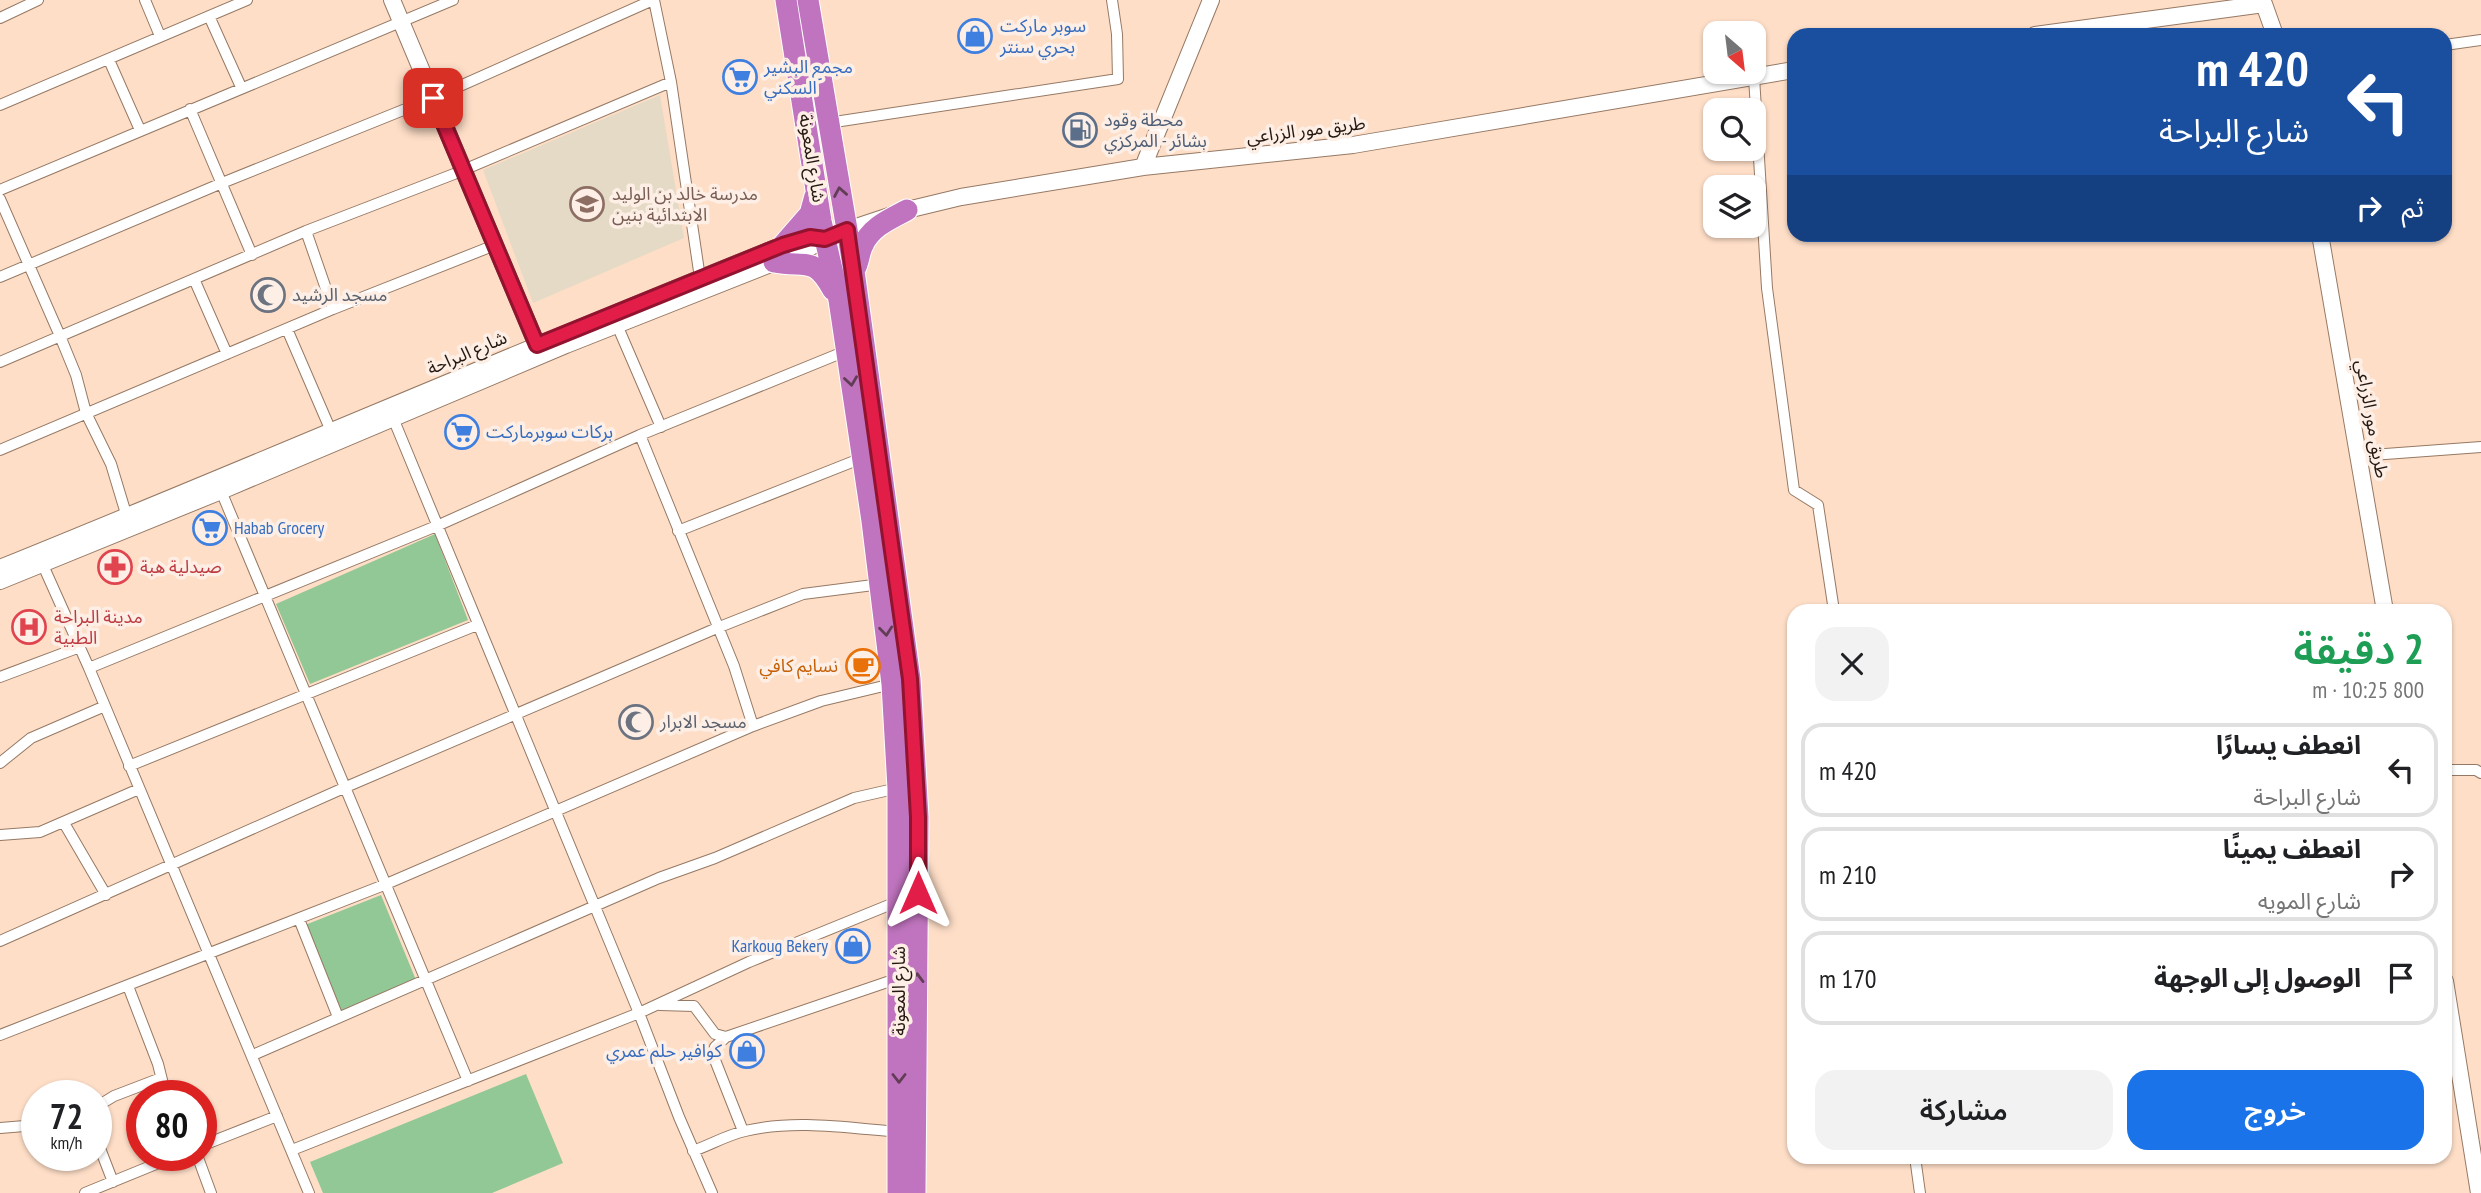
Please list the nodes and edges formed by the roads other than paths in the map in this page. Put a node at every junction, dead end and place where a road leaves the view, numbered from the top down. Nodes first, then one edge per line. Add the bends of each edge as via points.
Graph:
1 (38, 0) edge
2 (145, 0) edge
3 (247, 0) edge
4 (391, 0) edge
5 (453, 0) edge
6 (654, 0) edge
7 (786, 0) edge
8 (808, 0) edge
9 (1112, 0) edge
10 (1210, 0) edge
11 (2263, 2) edge
12 (209, 16) junction
13 (0, 18) edge
14 (401, 22) junction
15 (2083, 28) edge
16 (2272, 28) edge
17 (160, 36) junction
18 (2481, 40) edge
19 (2452, 44) edge
20 (109, 60) junction
21 (1787, 71) edge
22 (1766, 75) edge
23 (671, 82) junction
24 (1714, 84) edge
25 (1754, 84) edge
26 (241, 87) junction
27 (433, 98) junction
28 (0, 105) edge
29 (190, 108) junction
30 (828, 123) junction
31 (140, 130) junction
32 (1143, 167) junction
33 (464, 170) junction
34 (222, 183) junction
35 (817, 187) junction
36 (0, 190) edge
37 (0, 199) edge
38 (907, 210) junction
39 (847, 230) junction
40 (306, 232) junction
41 (825, 239) junction
42 (2321, 242) edge
43 (495, 245) junction
44 (779, 254) junction
45 (252, 255) junction
46 (28, 265) junction
47 (854, 271) junction
48 (0, 278) edge
49 (700, 278) junction
50 (194, 279) junction
51 (839, 300) junction
52 (333, 309) junction
53 (617, 325) junction
54 (287, 329) junction
55 (60, 336) junction
56 (537, 345) junction
57 (846, 351) junction
58 (227, 354) junction
59 (0, 362) edge
60 (86, 413) junction
61 (393, 418) junction
62 (660, 426) junction
63 (331, 431) junction
64 (640, 435) junction
65 (2481, 447) edge
66 (0, 450) edge
67 (2358, 456) junction
68 (862, 458) junction
69 (221, 491) junction
70 (127, 517) junction
71 (439, 525) junction
72 (678, 531) junction
73 (42, 563) junction
74 (0, 568) edge
75 (0, 581) edge
76 (881, 584) junction
77 (266, 597) junction
78 (1833, 604) edge
79 (2384, 604) edge
80 (477, 625) junction
81 (718, 628) junction
82 (80, 647) junction
83 (89, 668) junction
84 (0, 677) edge
85 (892, 684) junction
86 (306, 693) junction
87 (105, 706) junction
88 (515, 714) junction
89 (753, 726) junction
90 (0, 763) edge
91 (130, 766) junction
92 (2452, 771) edge
93 (2481, 774) edge
94 (346, 787) junction
95 (898, 788) junction
96 (139, 789) junction
97 (556, 813) junction
98 (64, 823) junction
99 (0, 835) edge
100 (172, 866) junction
101 (384, 885) junction
102 (106, 895) junction
103 (899, 901) junction
104 (596, 907) junction
105 (299, 919) junction
106 (0, 941) edge
107 (209, 954) junction
108 (899, 978) junction
109 (425, 981) junction
110 (128, 986) junction
111 (656, 1005) junction
112 (639, 1013) junction
113 (338, 1017) junction
114 (2452, 1025) edge
115 (0, 1035) edge
116 (726, 1037) junction
117 (253, 1055) junction
118 (161, 1078) joint
119 (468, 1081) junction
120 (112, 1097) edge
121 (277, 1116) junction
122 (21, 1126) edge
123 (0, 1128) edge
124 (743, 1131) junction
125 (899, 1132) junction
126 (217, 1140) edge
127 (292, 1150) junction
128 (694, 1152) junction
129 (1916, 1164) edge
130 (109, 1171) edge
131 (139, 1171) edge
132 (203, 1171) edge
133 (113, 1182) junction
134 (85, 1193) edge
135 (211, 1193) edge
136 (309, 1193) edge
137 (712, 1193) edge
138 (898, 1193) edge
139 (915, 1193) edge
140 (1920, 1193) edge
141 (2479, 1193) edge

1 - 13 street
2 - 17 street
3 - 12 street
4 - 14 street
5 - 14 street
6 - 23 street
6 - 27 street
7 - 35 highway, شارع المعونة
8 - 30 highway, شارع المعونة
9 - 30 street via 1118,79
10 - 32 street
11 - 15 street
11 - 16 street
12 - 17 street
12 - 26 street
14 - 26 street
14 - 27 street
17 - 20 street
18 - 19 street
20 - 28 street
20 - 31 street
21 - 22 street, طريق مور الزراعي
23 - 33 street
23 - 49 street
24 - 32 street, طريق مور الزراعي via 1353,145
25 - 78 street via 1767,288 1794,490 1818,505
26 - 29 street
27 - 33 street
27 - 34 street
29 - 31 street
29 - 34 street
39 -> 30 highway, شارع المعونة
31 - 36 street
32 - 38 street, طريق مور الزراعي
33 - 40 street
33 - 43 street
34 - 45 street
34 - 46 street
35 - 41 highway, شارع المعونة
35 - 44 highway via 810,214
37 - 46 street
38 - 39 street, طريق مور الزراعي
38 - 47 highway via 870,234
39 - 41 street, طريق مور الزراعي
39 - 47 highway, شارع المعونة
40 - 45 street
40 - 52 street
41 - 44 street, شارع البراحة via 810,237
41 - 51 highway, شارع المعونة
42 - 67 street, طريق مور الزراعي
43 - 52 street
43 - 56 street
44 - 49 street, شارع البراحة
44 - 51 highway via 820,270
44 - 53 street, شارع البراحة
45 - 50 street
46 - 48 street
46 - 55 street
139 -> 47 highway, شارع المعونة via 915,729
49 - 56 street, شارع البراحة
50 - 55 street
50 - 58 street
51 - 57 highway, شارع المعونة
52 - 54 street
53 - 61 street, شارع البراحة
53 - 62 street
54 - 58 street
54 - 63 street
55 - 59 street
55 - 60 street
56 - 63 street, شارع البراحة
57 - 62 street
57 -> 68 highway, شارع المعونة
58 - 60 street
60 - 66 street
60 - 70 street via 111,464
61 - 69 street, شارع البراحة
61 - 71 street
62 - 64 street
63 - 70 street, شارع البراحة
64 - 71 street
64 - 72 street
65 - 67 street
67 - 79 street, طريق مور الزراعي
68 - 72 street
68 - 76 highway, شارع المعونة
69 - 73 street, شارع البراحة
69 - 77 street
70 - 74 street, شارع البراحة
71 - 77 street
71 - 80 street
72 - 81 street
73 - 75 street, شارع البراحة
73 - 82 street
76 - 81 street via 803,594
76 -> 85 highway, شارع المعونة
77 - 83 street
77 - 86 street
80 - 86 street
80 - 88 street
81 - 88 street
81 - 89 street
82 - 83 street
82 - 84 street
83 - 87 street
85 - 89 street via 821,701
85 - 95 highway, شارع المعونة
86 - 91 street
86 - 94 street
87 - 90 street via 31,738
87 - 91 street
88 - 94 street
88 - 97 street
89 - 97 street
91 - 96 street
92 - 93 street
94 - 100 street
94 - 101 street
95 - 103 highway, شارع المعونة
95 - 104 street via 854,798
96 - 98 street
96 - 100 street
97 - 101 street
97 - 104 street
98 - 99 street via 40,832
98 - 102 street
100 - 102 street
100 - 107 street
101 - 105 street
101 - 109 street
102 - 106 street
103 - 108 highway, شارع المعونة
103 - 111 street
104 - 109 street
104 - 112 street
105 - 107 street
105 - 113 street
107 - 110 street
107 - 117 street
108 - 116 street
108 -> 125 highway, شارع المعونة
109 - 113 street
109 - 119 street
110 - 115 street
110 - 118 street
111 - 112 street
111 - 116 street via 694,1006 715,1034
112 - 119 street
112 - 128 street
113 - 117 street
114 - 141 street
116 - 124 street via 713,1055
117 - 121 street
118 - 120 street
119 - 127 street
121 - 126 street
121 - 127 street
122 - 123 street
124 - 125 street via 808,1125
124 - 128 street
125 - 138 highway, شارع المعونة
127 - 136 street
128 - 137 street
129 - 140 street
130 - 133 street
131 - 133 street
132 - 135 street
133 - 134 street

